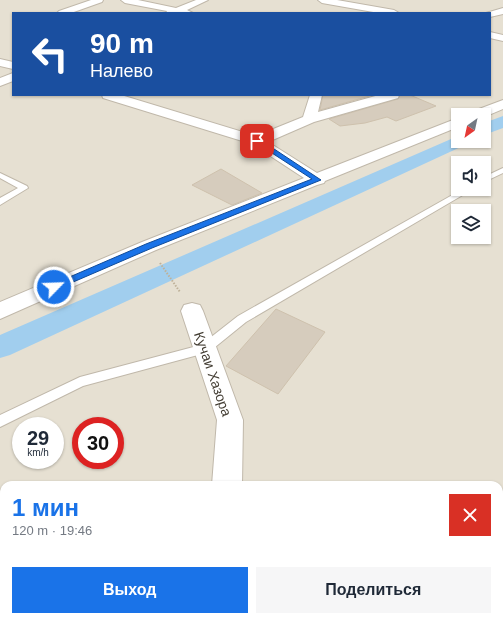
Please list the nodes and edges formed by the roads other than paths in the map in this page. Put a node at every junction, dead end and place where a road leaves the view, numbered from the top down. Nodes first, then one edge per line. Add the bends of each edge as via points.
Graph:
1 (99, 0) edge
2 (125, 0) edge
3 (204, 0) edge
4 (322, 0) edge
5 (503, 11) edge
6 (65, 12) edge
7 (174, 12) edge
8 (388, 12) edge
9 (491, 14) edge
10 (491, 35) edge
11 (503, 38) edge
12 (0, 62) edge
13 (12, 66) edge
14 (12, 77) edge
15 (0, 82) edge
16 (117, 96) edge
17 (316, 96) edge
18 (390, 96) edge
19 (135, 98) edge
20 (503, 104) edge
21 (491, 109) edge
22 (309, 119) junction
23 (451, 125) edge
24 (257, 141) junction
25 (503, 170) edge
26 (0, 175) edge
27 (491, 176) edge
28 (318, 180) junction
29 (457, 196) edge
30 (0, 202) edge
31 (0, 311) edge
32 (192, 311) road end
33 (206, 349) junction
34 (0, 421) edge
35 (228, 481) edge

1 - 6 street
2 - 7 street
3 - 7 street
4 - 8 street
5 - 9 street
10 - 11 street
12 - 13 street
14 - 15 street
16 - 19 street
17 - 22 street
18 - 22 street
19 - 24 street
20 - 21 street
22 - 24 street
23 - 28 street
24 - 28 street
25 - 27 lane
26 - 30 lane via 24,188
28 - 31 street via 149,246
29 - 33 lane via 242,319
32 - 33 street, Кучаи Хазора
33 - 34 lane via 80,382
33 - 35 street, Кучаи Хазора via 230,420

